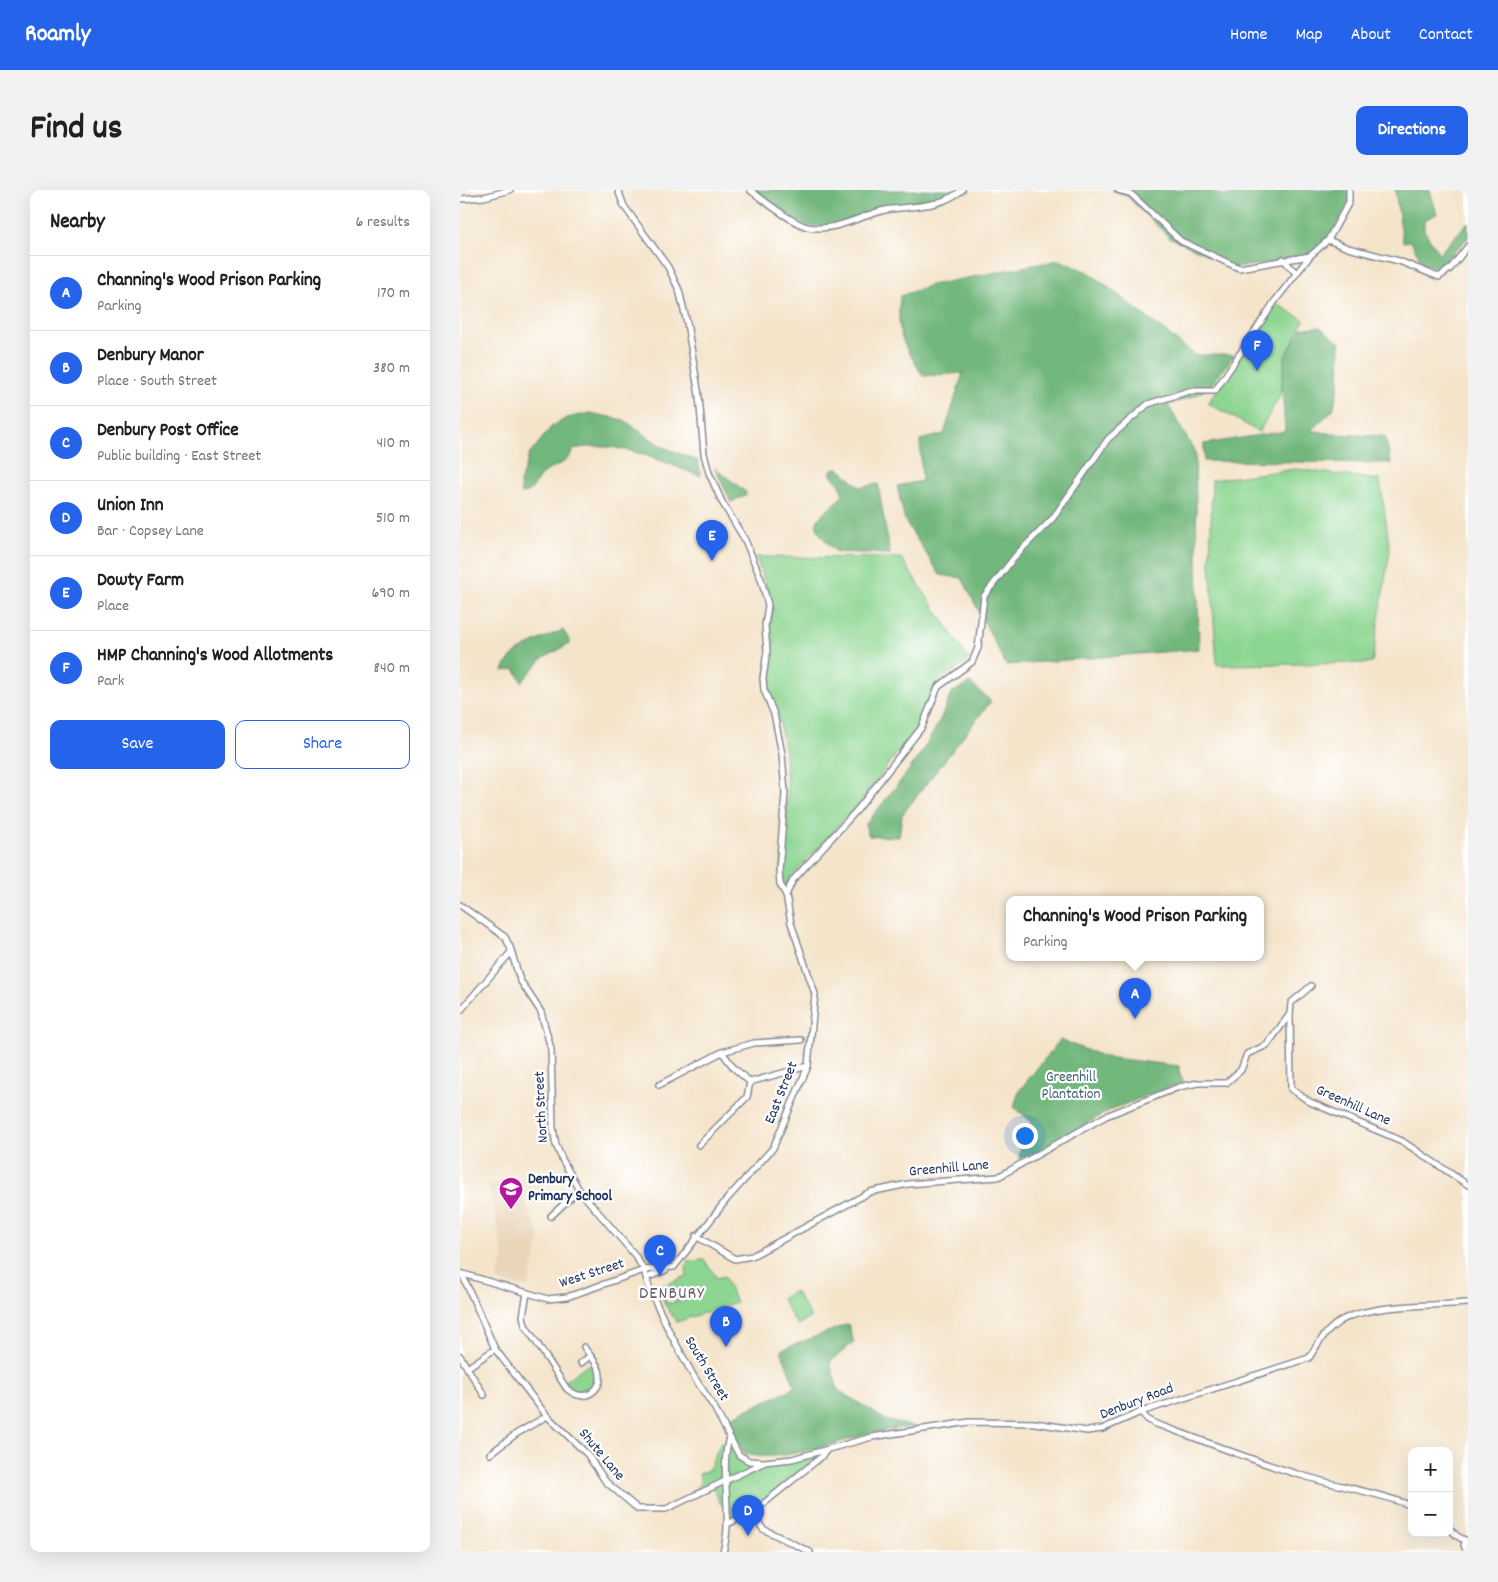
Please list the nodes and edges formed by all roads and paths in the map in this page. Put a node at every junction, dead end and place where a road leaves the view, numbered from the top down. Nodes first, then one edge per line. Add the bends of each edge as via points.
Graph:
1 (510, 190) edge
2 (618, 190) edge
3 (750, 190) edge
4 (962, 190) edge
5 (1118, 190) edge
6 (1349, 190) edge
7 (460, 199) edge
8 (1328, 240) junction
9 (1468, 246) edge
10 (1310, 256) junction
11 (1283, 260) junction
12 (1296, 273) junction
13 (786, 895) junction
14 (460, 905) edge
15 (511, 952) junction
16 (1311, 986) dead end
17 (460, 1011) edge
18 (1290, 1014) junction
19 (801, 1040) dead end
20 (722, 1052) junction
21 (808, 1066) junction
22 (750, 1082) junction
23 (659, 1085) dead end
24 (699, 1145) dead end
25 (1468, 1185) edge
26 (579, 1190) junction
27 (551, 1216) dead end
28 (696, 1236) junction
29 (674, 1267) junction
30 (644, 1270) junction
31 (461, 1273) edge
32 (646, 1278) junction
33 (528, 1293) junction
34 (1468, 1303) edge
35 (584, 1347) dead end
36 (495, 1349) junction
37 (460, 1356) edge
38 (590, 1356) junction
39 (581, 1363) dead end
40 (467, 1368) junction
41 (484, 1395) dead end
42 (1141, 1412) junction
43 (547, 1416) junction
44 (730, 1437) junction
45 (827, 1450) junction
46 (490, 1454) dead end
47 (764, 1462) junction
48 (726, 1480) junction
49 (1408, 1504) edge
50 (752, 1513) junction
51 (727, 1524) junction
52 (1453, 1531) edge
53 (1466, 1541) edge
54 (723, 1552) edge
55 (810, 1552) edge
56 (1467, 1552) edge

1 - 7 street
2 - 13 street, East Street via 624,206 668,267 680,290 700,396 704,454 709,473 745,540 768,605 763,678 782,754 785,793 779,871 780,884
3 - 4 street via 806,226 832,228 885,210 937,204
5 - 11 street via 1130,193 1181,241 1239,268
6 - 8 street via 1349,202
8 - 9 street via 1399,261 1439,277 1450,269
8 - 10 street
10 - 11 street
10 - 12 street
11 - 12 street
12 - 13 street via 1215,391 1189,391 1148,404 1108,440 1053,518 1017,554 984,596 978,648 972,662 938,687 922,727 858,809 793,880
13 - 21 street, East Street via 791,923 815,994
14 - 15 street, North Street via 505,937
15 - 17 street
15 - 26 street, North Street via 520,980 541,1012 549,1036 556,1146
16 - 18 street, Greenhill Lane via 1291,1003
18 - 25 street, Greenhill Lane via 1292,1088 1310,1102 1402,1141
18 - 28 street, Greenhill Lane via 1267,1046 1247,1054 1241,1070 1226,1084 1198,1083 1178,1087 1106,1116 998,1177 908,1184 870,1192 752,1256 736,1259
19 - 20 street via 754,1043
20 - 22 street
20 - 23 street
21 - 22 street
21 - 28 street, East Street via 773,1148
22 - 24 street via 747,1097
26 - 27 street
26 - 30 street, North Street
28 - 29 street, East Street
29 - 30 street
29 - 32 street
30 - 32 street, South Street
30 - 33 street, West Street via 567,1297 548,1300
31 - 33 street, West Street
31 - 36 street, Shute Lane
32 - 44 street, South Street via 668,1330
33 - 38 street via 523,1316 525,1325 567,1390 578,1395 590,1394 599,1386 601,1375
34 - 42 street, Denbury Road via 1359,1314 1342,1321 1325,1334 1309,1358
35 - 38 street
36 - 40 street
36 - 43 street, Shute Lane
37 - 40 street
38 - 39 street
40 - 41 street
42 - 45 street, Denbury Road via 1095,1430 1035,1423 969,1422 872,1437
42 - 49 street via 1156,1424 1263,1463
43 - 46 street
43 - 48 street, Shute Lane via 587,1454 606,1482 638,1510 666,1509
44 - 47 street, South Street via 739,1455 749,1461
44 - 48 street
45 - 47 street, Denbury Road
45 - 50 street
47 - 48 street, Shute Lane
48 - 51 street
50 - 51 street
50 - 55 street via 763,1529
51 - 54 street
52 - 53 street
53 - 56 street

